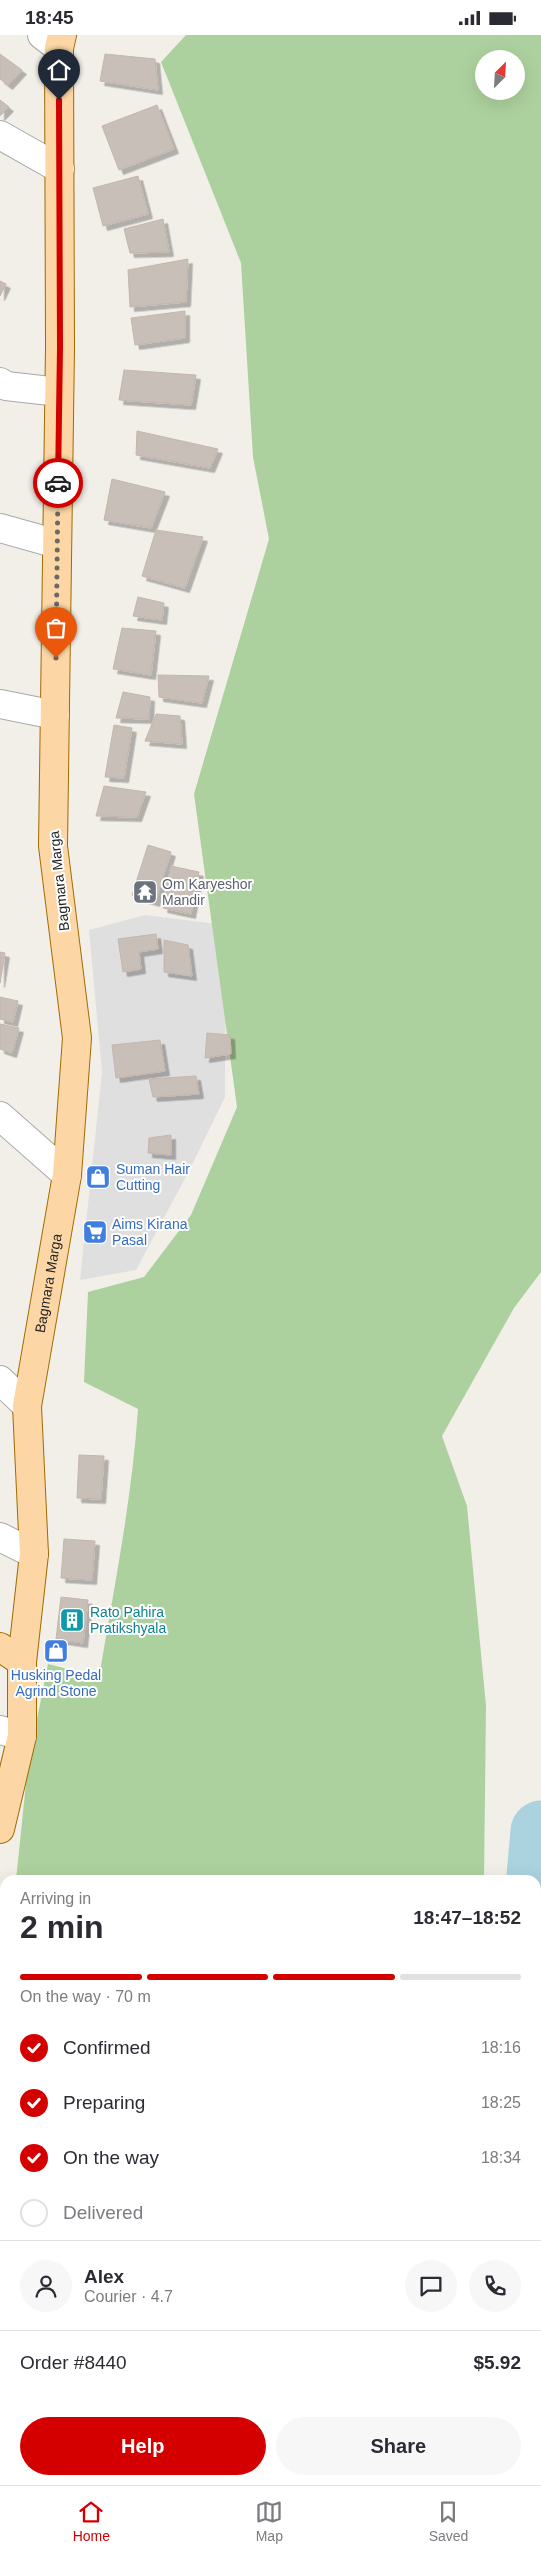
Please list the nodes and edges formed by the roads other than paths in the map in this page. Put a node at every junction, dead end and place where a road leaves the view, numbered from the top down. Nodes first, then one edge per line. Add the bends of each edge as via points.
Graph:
1 (55, 39) edge
2 (0, 135) edge
3 (60, 169) junction
4 (0, 382) edge
5 (59, 392) junction
6 (0, 528) edge
7 (57, 543) junction
8 (0, 704) edge
9 (55, 715) junction
10 (0, 1116) edge
11 (67, 1175) junction
12 (0, 1379) edge
13 (27, 1406) junction
14 (0, 1537) edge
15 (34, 1555) junction
16 (0, 1647) edge
17 (22, 1662) junction
18 (11, 1733) edge
19 (0, 1829) edge

1 - 3 main road, Bagmara Marga
2 - 3 street
3 - 5 main road, Bagmara Marga
4 - 5 street via 6,386
5 - 7 main road, Bagmara Marga
6 - 7 street
7 - 9 main road, Bagmara Marga
8 - 9 street
9 - 11 main road, Bagmara Marga via 52,846 77,1038
10 - 11 street
11 - 13 main road, Bagmara Marga
12 - 13 street
13 - 15 main road, Bagmara Marga
14 - 15 street
15 - 17 main road, Bagmara Marga
16 - 17 main road
17 - 18 main road, Bagmara Marga
18 - 19 main road, Bagmara Marga

